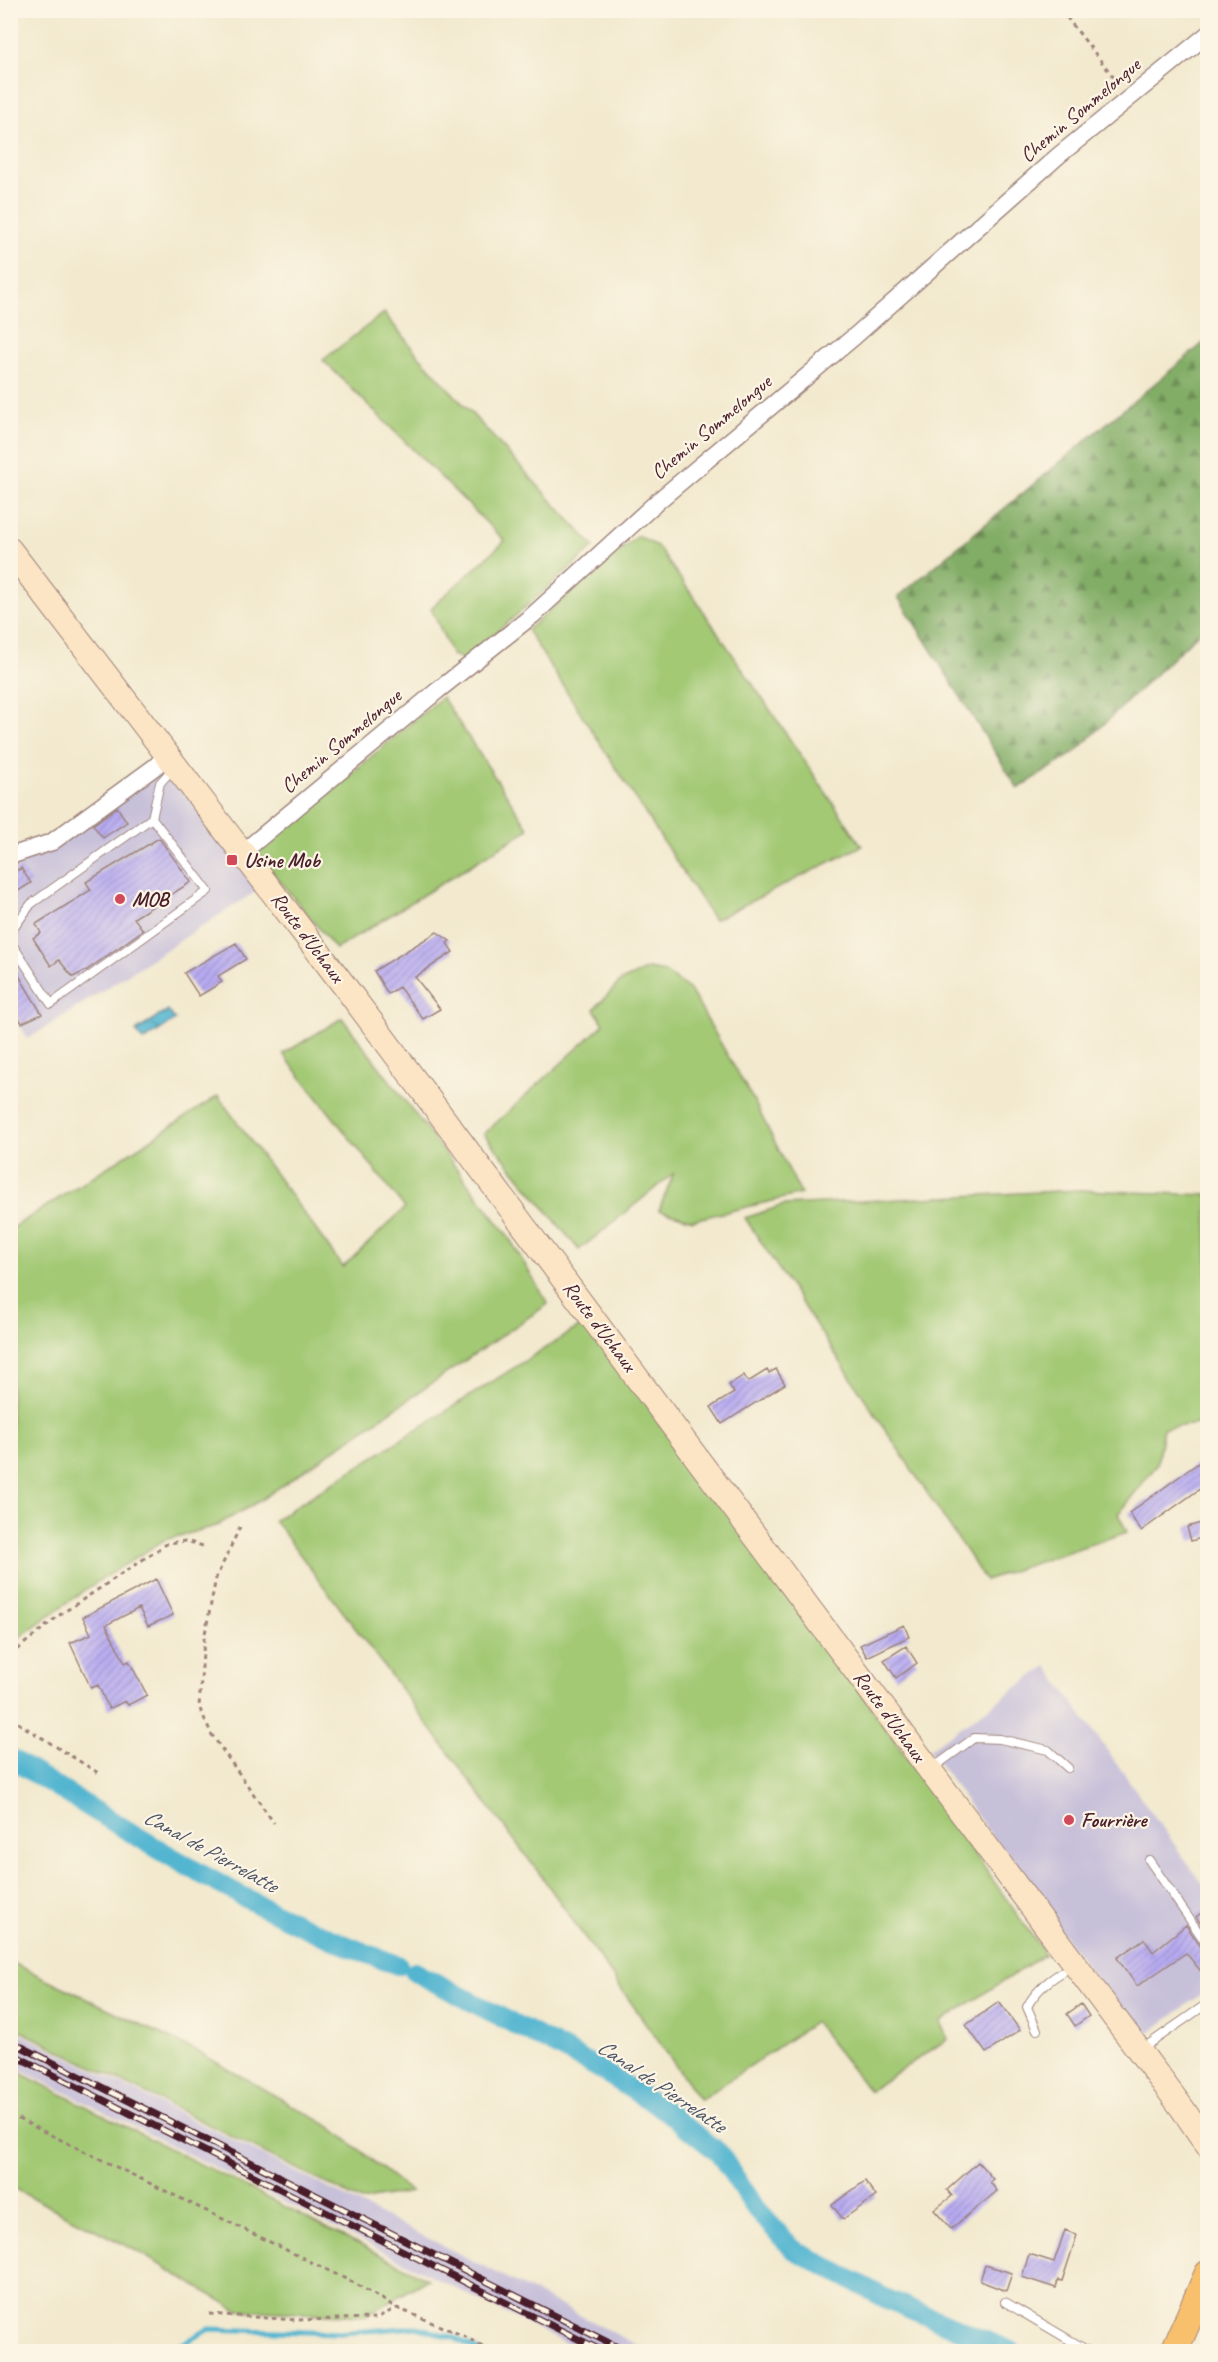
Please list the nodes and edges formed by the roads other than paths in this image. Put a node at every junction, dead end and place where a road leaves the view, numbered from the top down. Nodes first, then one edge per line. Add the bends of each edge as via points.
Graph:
1 (1208, 34) edge
2 (10, 550) edge
3 (171, 760) junction
4 (152, 818) junction
5 (243, 852) junction
6 (10, 856) edge
7 (10, 933) edge
8 (10, 941) edge
9 (1068, 1768) dead end
10 (930, 1770) junction
11 (1149, 1860) dead end
12 (1208, 1946) edge
13 (1074, 1965) junction
14 (1208, 2002) edge
15 (1037, 2030) dead end
16 (1139, 2050) junction
17 (1182, 2108) junction
18 (1208, 2127) edge
19 (1208, 2146) edge
20 (1208, 2274) edge
21 (1005, 2302) dead end
22 (1090, 2352) edge
23 (1174, 2352) edge

1 - 5 street, Chemin Sommelongue via 1058,156 855,336 658,501 533,615
2 - 3 main road, Route d'Uchaux
3 - 4 lane via 160,783
3 - 5 main road, Route d'Uchaux
3 - 6 street via 156,766 52,842
4 - 7 lane via 32,904
4 - 8 lane via 208,891 51,1004
5 - 10 main road, Route d'Uchaux
9 - 10 lane via 1048,1750 1000,1738 974,1738
10 - 13 main road, Route d'Uchaux
11 - 12 lane
13 - 15 lane via 1034,1993 1027,2007
13 - 16 main road, Route d'Uchaux
14 - 16 lane
16 - 17 main road, Route d'Uchaux
17 - 18 main road, Route d'Uchaux
17 - 19 main road, Route d'Uchaux
20 - 23 main road
21 - 22 lane

